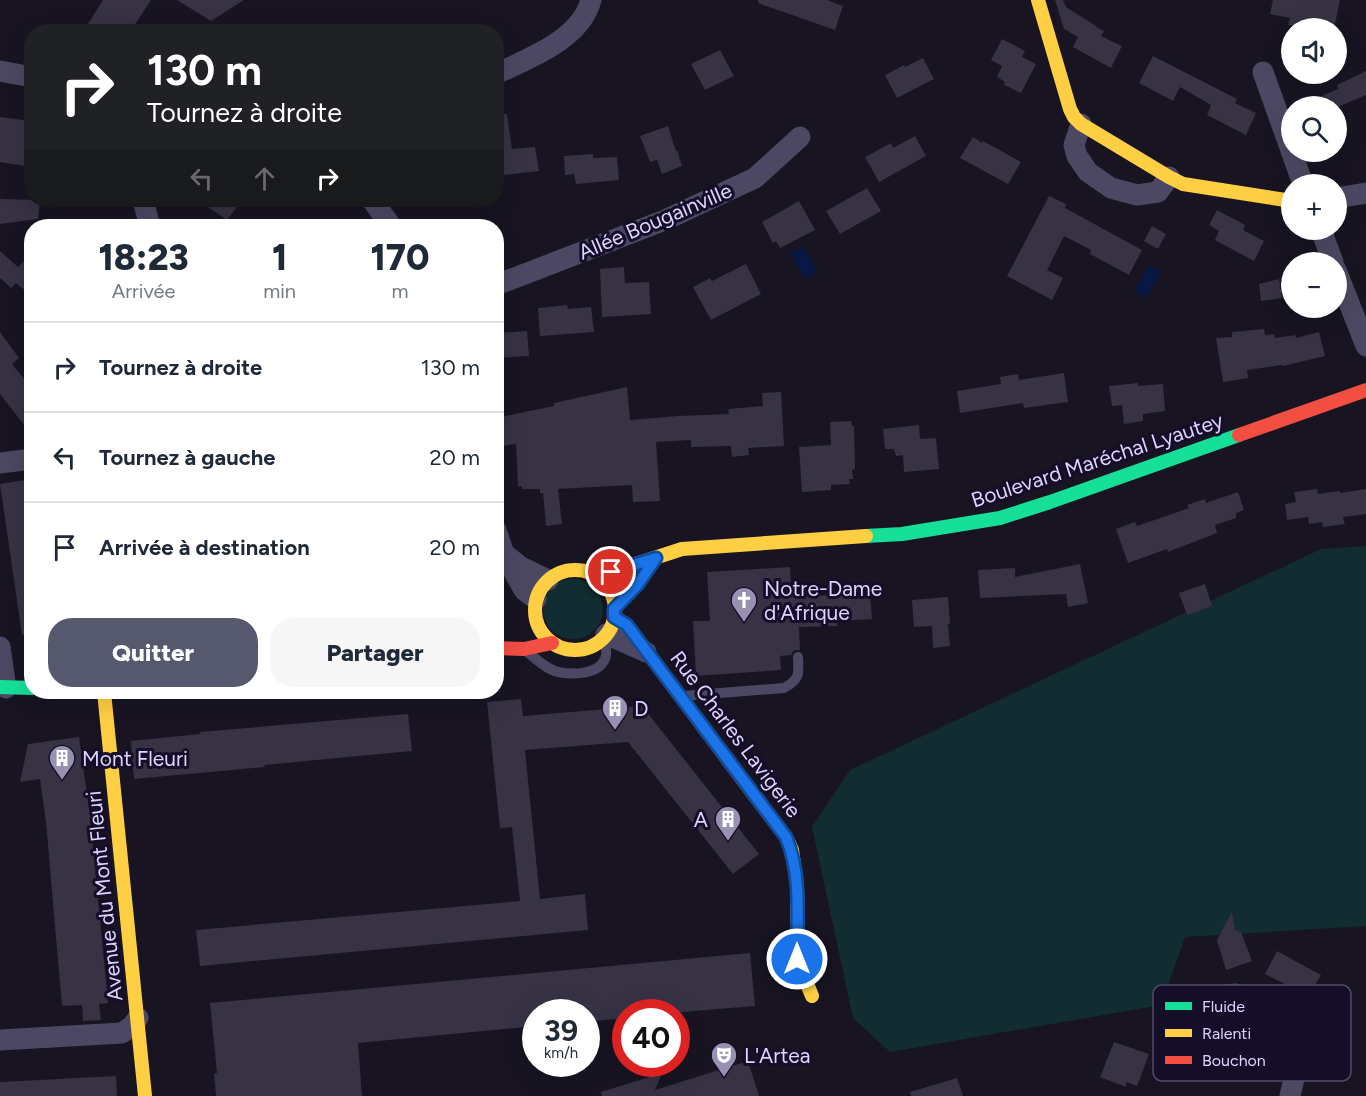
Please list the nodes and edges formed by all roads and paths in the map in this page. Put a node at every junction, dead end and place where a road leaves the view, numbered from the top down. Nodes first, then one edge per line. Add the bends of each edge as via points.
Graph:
1 (591, 0) edge
2 (1038, 0) edge
3 (504, 70) edge
4 (0, 71) edge
5 (1263, 72) dead end
6 (24, 75) edge
7 (1081, 124) junction
8 (801, 137) dead end
9 (1300, 174) edge
10 (1169, 177) junction
11 (1366, 193) edge
12 (1347, 196) edge
13 (1281, 199) edge
14 (504, 282) edge
15 (1347, 298) edge
16 (1366, 346) edge
17 (1366, 390) edge
18 (24, 460) edge
19 (0, 463) edge
20 (504, 554) joint
21 (656, 558) junction
22 (596, 577) junction
23 (549, 580) junction
24 (536, 604) junction
25 (519, 624) dead end
26 (610, 624) junction
27 (504, 643) edge
28 (552, 643) junction
29 (0, 648) edge
30 (524, 649) junction
31 (650, 654) joint
32 (798, 657) dead end
33 (3, 687) edge
34 (24, 688) edge
35 (680, 696) junction
36 (105, 699) edge
37 (812, 996) dead end
38 (138, 1018) joint
39 (131, 1039) junction
40 (0, 1040) edge
41 (1293, 1081) edge
42 (145, 1096) edge
43 (1290, 1096) edge

1 - 3 street via 584,17 566,37
2 - 7 main road via 1070,109
4 - 6 street
5 - 9 street
7 - 10 main road
7 - 10 street via 1074,145 1077,156 1088,172 1111,188 1137,195 1158,192
8 - 14 street, Allée Bougainville via 755,178 665,220
10 - 13 main road via 1184,184
11 - 12 street
15 - 16 street
17 - 21 main road, Boulevard Maréchal Lyautey via 1000,518 902,534 682,549
18 - 19 street
20 - 23 street
20 - 24 street
21 - 22 main road, Boulevard Maréchal Lyautey
21 - 26 main road
22 - 23 main road via 572,570
22 - 26 main road via 613,599
23 - 24 main road via 540,589
24 - 25 main road
24 - 28 main road via 537,623
26 - 28 main road via 596,644 585,648 574,650
26 - 30 lane via 606,657 593,670 557,672
26 - 31 street
27 - 30 main road
28 - 30 main road
29 - 33 street
31 - 35 main road, Rue Charles Lavigerie
32 - 35 lane via 799,675 784,688
33 - 34 main road
35 - 37 main road, Rue Charles Lavigerie via 792,850 797,885 797,959
36 - 38 main road, Avenue du Mont Fleuri
38 - 39 street via 132,1026
39 - 40 street
39 - 42 main road
41 - 43 street

